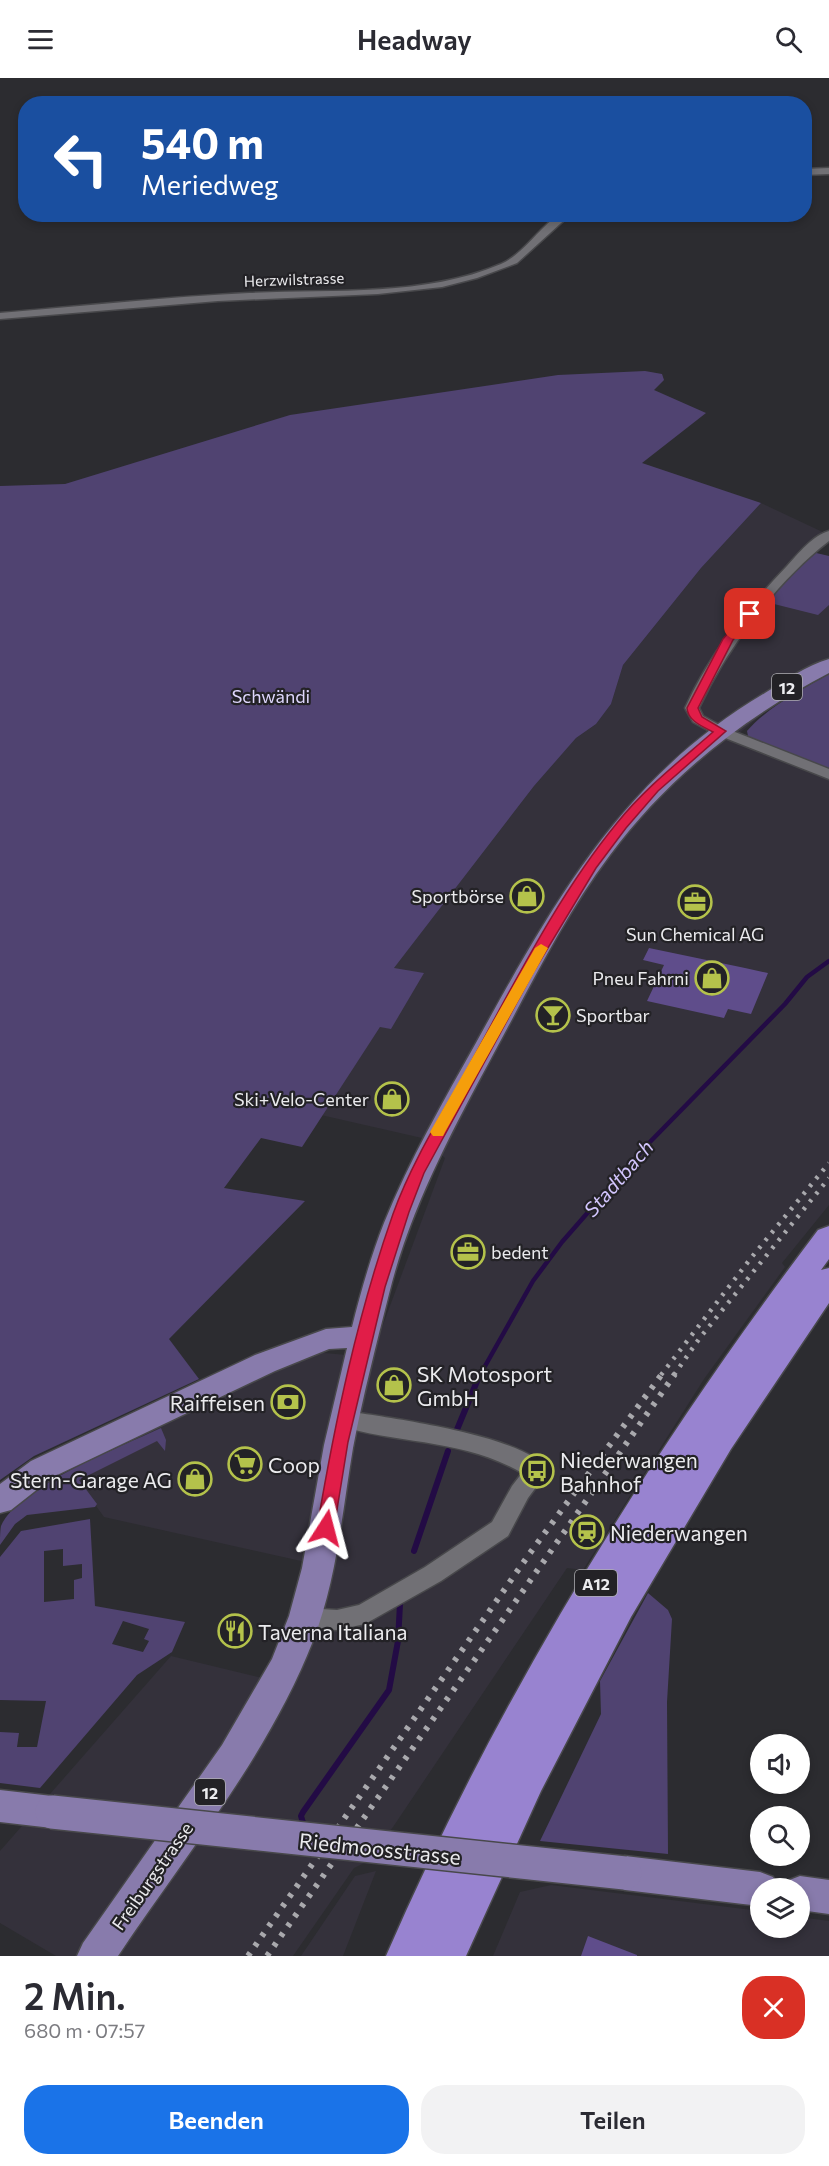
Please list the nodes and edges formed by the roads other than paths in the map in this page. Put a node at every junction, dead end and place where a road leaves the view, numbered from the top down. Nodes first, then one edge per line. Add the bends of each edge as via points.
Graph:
1 (829, 171) edge
2 (812, 172) edge
3 (555, 222) edge
4 (0, 316) edge
5 (829, 535) edge
6 (829, 665) edge
7 (720, 731) junction
8 (829, 774) edge
9 (829, 1237) edge
10 (829, 1279) edge
11 (365, 1336) junction
12 (345, 1419) junction
13 (0, 1501) edge
14 (305, 1618) junction
15 (0, 1806) edge
16 (750, 1888) edge
17 (810, 1894) edge
18 (829, 1897) edge
19 (96, 1956) edge
20 (407, 1956) edge
21 (445, 1956) edge

1 - 2 street
3 - 4 street, Herzwilstrasse via 523,255 508,264 423,287 233,296
5 - 7 street via 760,602 721,652 692,708 698,719
6 - 7 main road, Freiburgstrasse / 12
7 - 8 street
7 - 11 main road, Freiburgstrasse / 12 via 636,808 564,908 417,1173 377,1287
9 - 20 highway, A12 via 727,1377 591,1591 513,1734
10 - 21 highway, A12 via 712,1448 618,1604 527,1777
11 - 12 main road, Freiburgstrasse / 12
11 - 13 main road via 326,1339 265,1363 42,1468
12 - 14 main road, Freiburgstrasse / 12 via 319,1565
12 - 14 street via 481,1447 509,1455 537,1471 520,1492 500,1529 433,1574 365,1614 337,1620
14 - 19 main road, Freiburgstrasse / 12 via 277,1683 235,1755
15 - 16 main road, Riedmoosstrasse, bridge
17 - 18 main road

